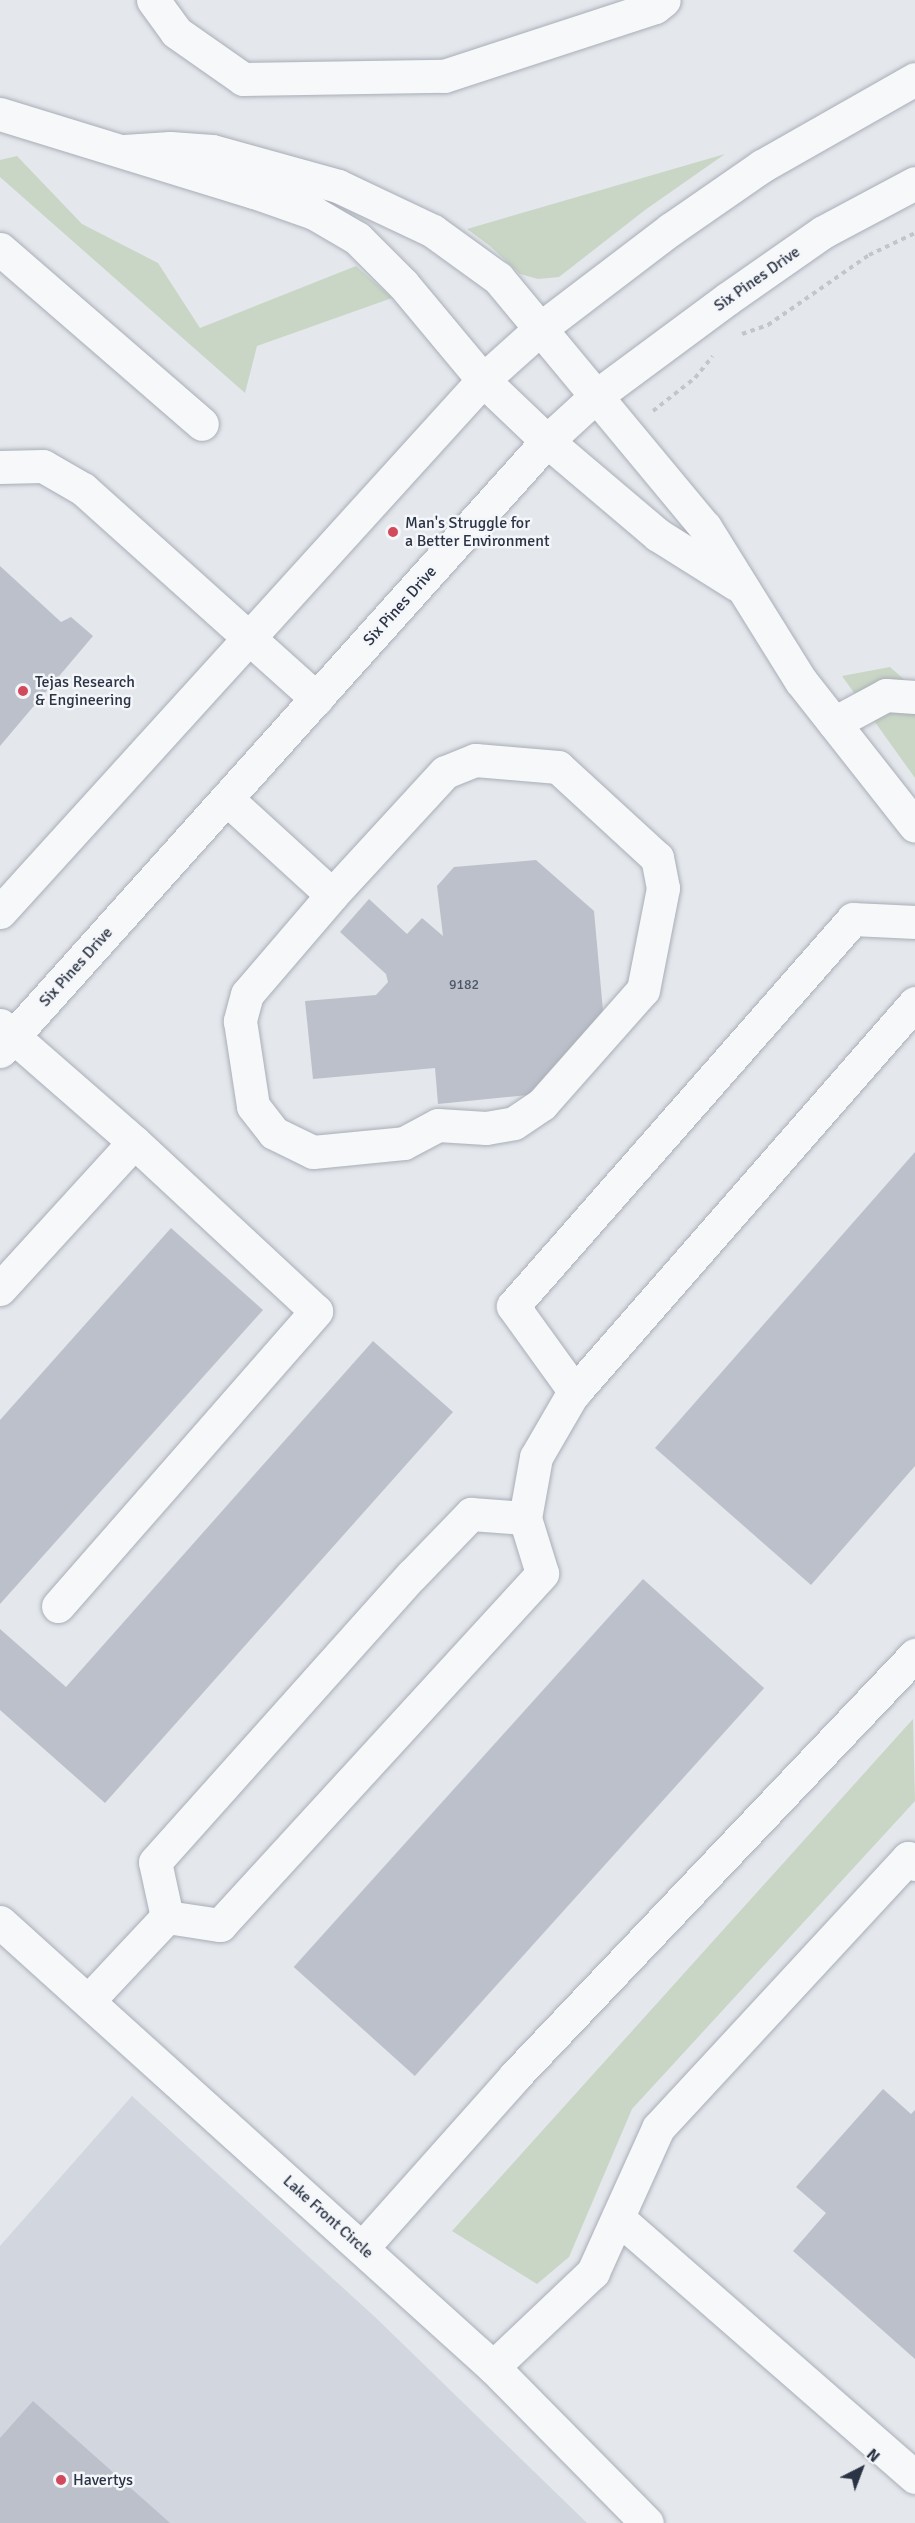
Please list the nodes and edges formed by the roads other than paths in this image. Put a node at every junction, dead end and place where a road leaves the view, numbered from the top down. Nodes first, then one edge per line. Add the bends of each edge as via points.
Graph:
1 (153, 0) edge
2 (664, 0) edge
3 (915, 79) edge
4 (0, 114) edge
5 (124, 151) junction
6 (915, 183) edge
7 (0, 249) edge
8 (540, 328) junction
9 (483, 380) junction
10 (596, 396) junction
11 (202, 424) dead end
12 (547, 441) junction
13 (0, 467) edge
14 (743, 589) junction
15 (249, 636) junction
16 (915, 697) edge
17 (317, 699) junction
18 (834, 723) junction
19 (227, 799) junction
20 (915, 826) edge
21 (332, 895) junction
22 (0, 912) edge
23 (915, 922) edge
24 (915, 1003) edge
25 (4, 1037) edge
26 (134, 1142) junction
27 (0, 1289) edge
28 (575, 1392) junction
29 (525, 1518) junction
30 (58, 1606) dead end
31 (915, 1655) edge
32 (915, 1864) edge
33 (167, 1917) junction
34 (0, 1922) edge
35 (88, 2001) junction
36 (618, 2218) junction
37 (362, 2248) junction
38 (493, 2367) junction
39 (915, 2477) edge
40 (646, 2523) edge

1 - 2 street via 176,32 243,79 444,76 655,8
3 - 8 street via 762,166
4 - 5 street
5 - 8 street via 212,151 338,186 433,231 468,255 498,278
5 - 9 street via 314,213 357,238 403,284
6 - 10 street, Six Pines Drive via 823,232
7 - 11 street
8 - 9 street
8 - 10 street
9 - 12 street
9 - 15 street
10 - 12 street, Six Pines Drive
10 - 14 street via 705,527
12 - 14 street via 658,535
12 - 17 street, Six Pines Drive
13 - 15 street via 43,466 83,489
14 - 18 street via 801,681
15 - 17 street
15 - 22 street
16 - 18 street via 886,695
17 - 19 street, Six Pines Drive
18 - 20 street
19 - 21 street
19 - 25 street, Six Pines Drive
21 - 21 street via 247,994 240,1022 253,1106 274,1133 313,1152 404,1143 438,1125 486,1128 514,1123 542,1104 643,990 663,888 657,858 558,766 476,760 445,772
23 - 28 street via 853,919 513,1306
24 - 28 street
25 - 26 street
26 - 27 street
26 - 30 street via 316,1311
28 - 29 street via 536,1456
29 - 33 street via 471,1514 154,1862
29 - 33 street via 542,1573 220,1925
31 - 37 street via 515,2076
32 - 36 street via 908,1858 658,2128
33 - 35 street
34 - 35 street, Lake Front Circle
35 - 37 street, Lake Front Circle
36 - 38 street via 592,2272
36 - 39 street
37 - 38 street, Lake Front Circle
38 - 40 street, Lake Front Circle

